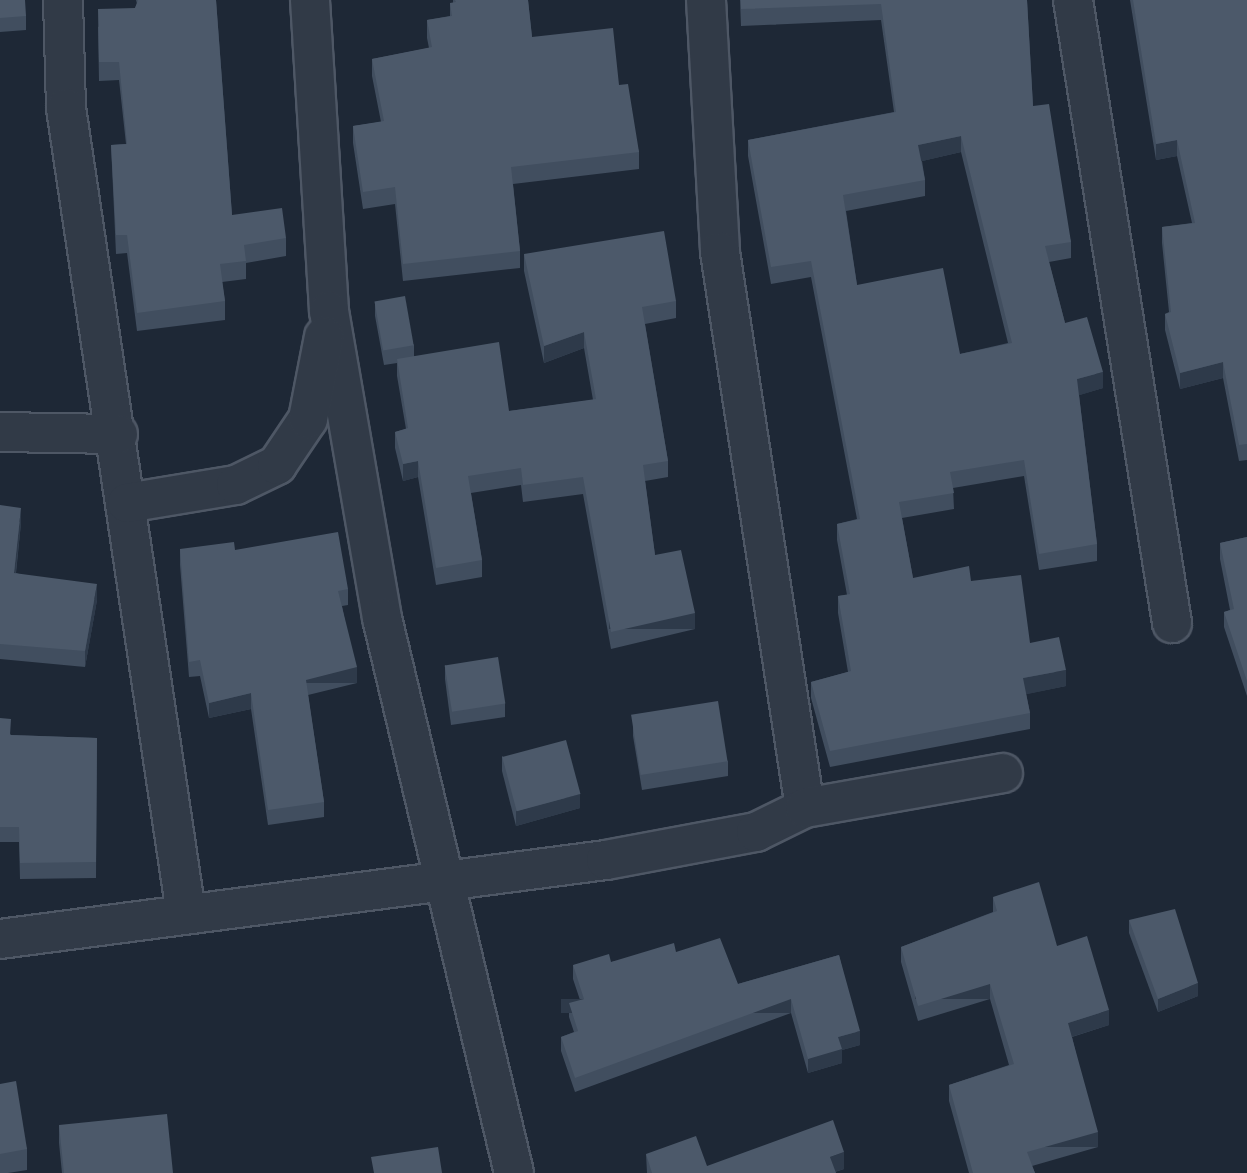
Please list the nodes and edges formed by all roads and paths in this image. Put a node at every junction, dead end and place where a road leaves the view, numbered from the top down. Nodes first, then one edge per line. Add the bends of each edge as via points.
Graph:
1 (63, 0) edge
2 (310, 0) edge
3 (706, 0) edge
4 (1073, 0) edge
5 (329, 311) junction
6 (0, 432) edge
7 (118, 434) junction
8 (127, 503) junction
9 (1172, 623) dead end
10 (1003, 773) dead end
11 (805, 808) junction
12 (445, 882) junction
13 (186, 913) junction
14 (0, 939) edge
15 (514, 1173) edge

1 - 7 street via 66,108
2 - 5 street
3 - 11 street via 720,253
4 - 9 street
5 - 8 street via 309,419 277,465 236,485
5 - 12 street via 382,618
6 - 7 street
7 - 8 street
8 - 13 street
10 - 11 street
11 - 12 street via 756,832
12 - 13 street
12 - 15 street
13 - 14 street

